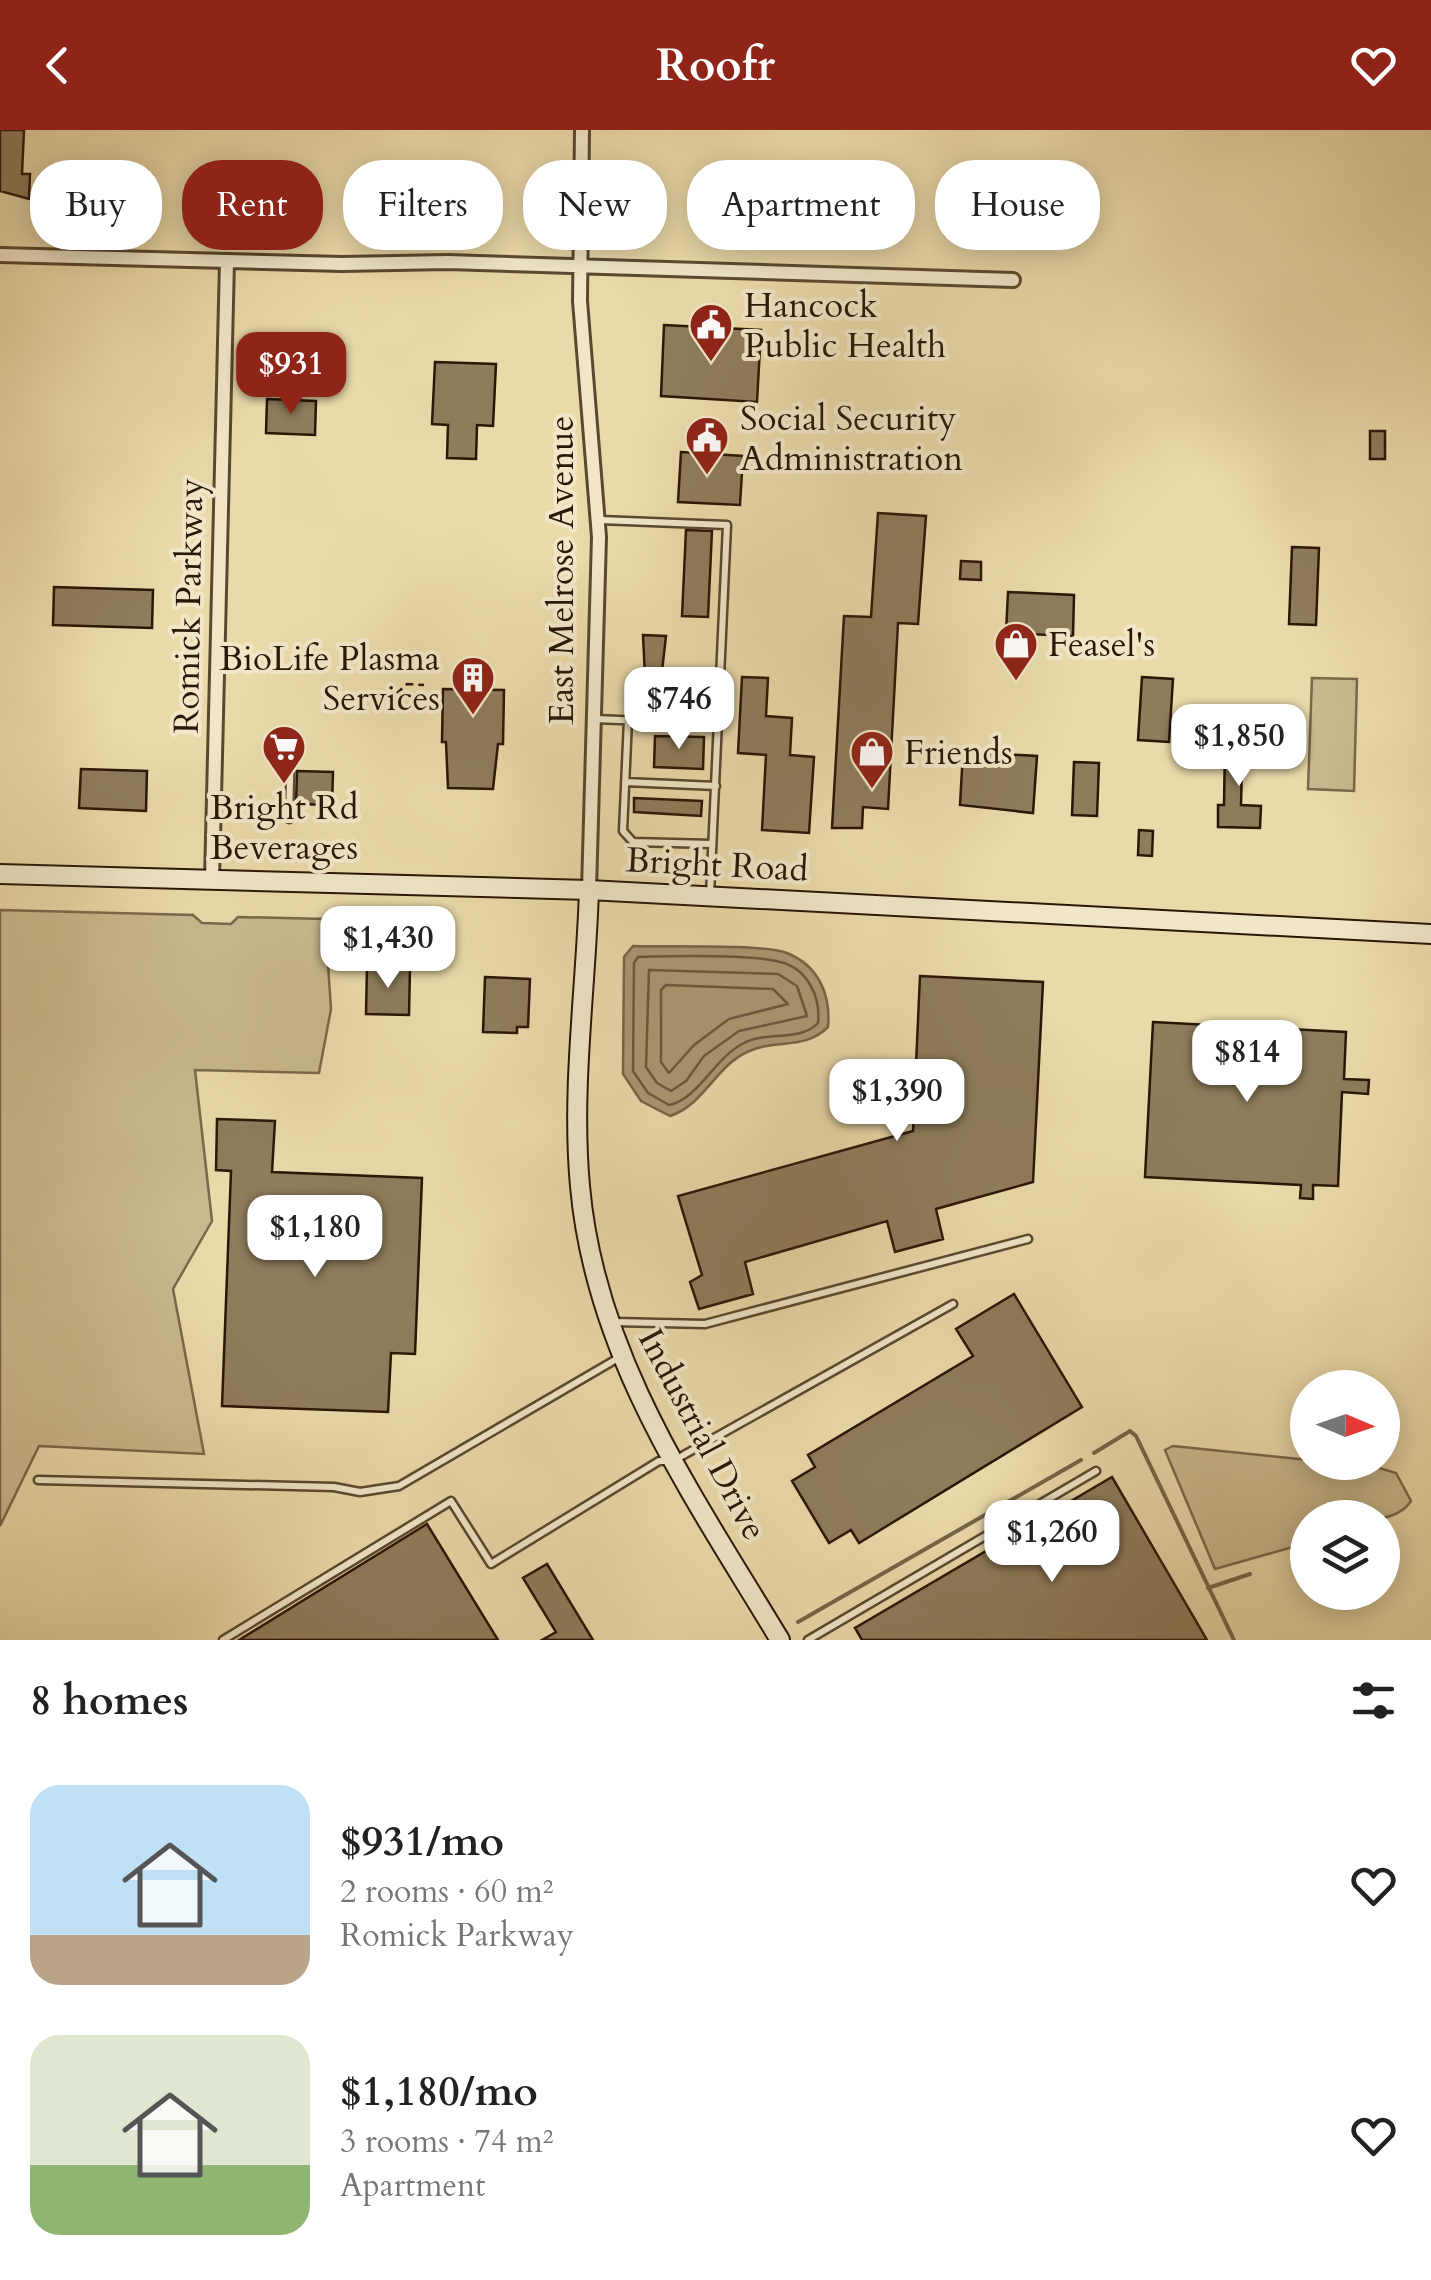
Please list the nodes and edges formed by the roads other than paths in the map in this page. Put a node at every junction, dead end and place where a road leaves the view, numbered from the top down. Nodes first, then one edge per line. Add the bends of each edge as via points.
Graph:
1 (582, 130) edge
2 (0, 256) edge
3 (227, 262) junction
4 (578, 266) junction
5 (1013, 280) dead end
6 (598, 520) junction
7 (593, 719) junction
8 (628, 720) junction
9 (718, 724) junction
10 (291, 741) dead end
11 (625, 782) junction
12 (716, 786) junction
13 (289, 819) dead end
14 (712, 844) junction
15 (0, 874) edge
16 (212, 880) junction
17 (588, 890) junction
18 (710, 896) junction
19 (1431, 934) edge
20 (1028, 1239) dead end
21 (954, 1304) dead end
22 (608, 1322) junction
23 (620, 1357) junction
24 (673, 1461) junction
25 (1096, 1471) dead end
26 (38, 1480) dead end
27 (223, 1640) edge
28 (780, 1640) edge
29 (808, 1640) edge

1 - 4 street, East Melrose Avenue
2 - 3 street
3 - 4 street
3 - 16 street, Romick Parkway
4 - 5 street
4 - 6 street, East Melrose Avenue
6 - 7 street, East Melrose Avenue
6 - 9 lane via 727,525
7 - 8 lane
7 - 17 street, East Melrose Avenue
8 - 9 lane
8 - 11 lane
9 - 12 lane
10 - 13 lane
11 - 12 lane
11 - 14 lane via 623,831 633,842
12 - 14 lane
14 - 18 lane
15 - 16 main road, Bright Road
16 - 17 main road, Bright Road
17 - 18 main road, Bright Road
17 - 22 main road, Industrial Drive via 578,1152 588,1247
18 - 19 main road, Bright Road
20 - 22 lane via 705,1324
21 - 24 lane
22 - 23 main road, Industrial Drive
23 - 24 main road, Industrial Drive
23 - 26 lane via 399,1486 360,1492
24 - 27 lane via 659,1461 490,1564 451,1501
24 - 28 main road, Industrial Drive
25 - 29 lane

